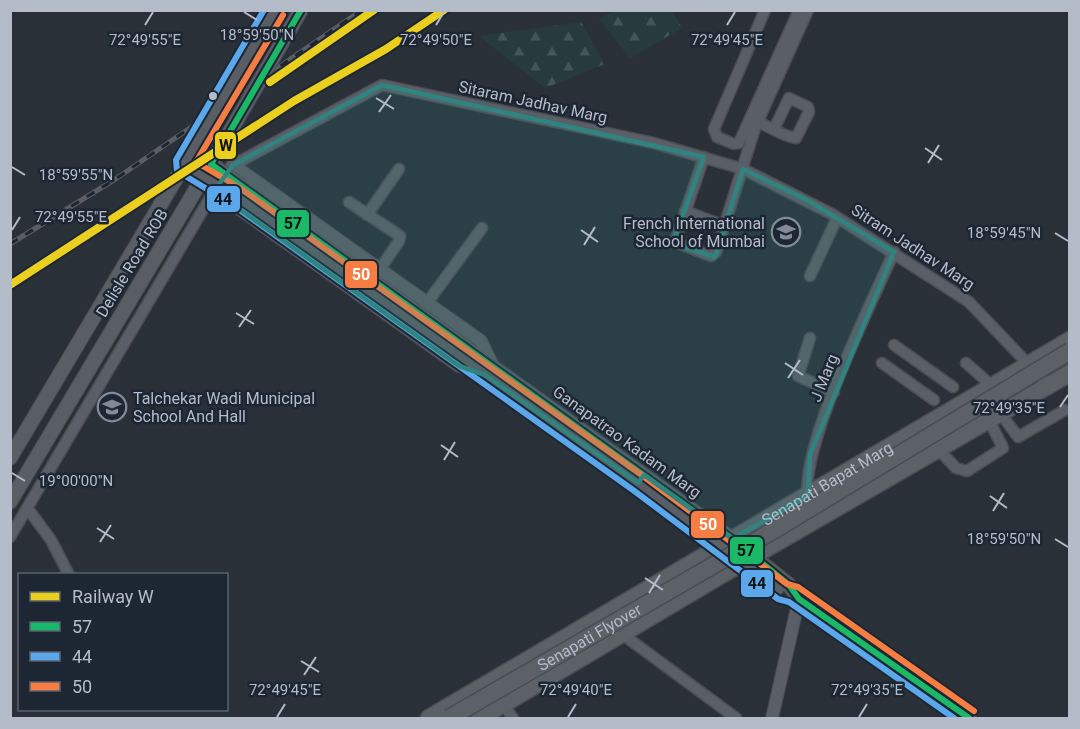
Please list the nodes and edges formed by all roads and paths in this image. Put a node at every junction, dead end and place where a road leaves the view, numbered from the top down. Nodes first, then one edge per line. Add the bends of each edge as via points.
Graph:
1 (275, 10) edge
2 (301, 10) edge
3 (765, 10) edge
4 (804, 11) edge
5 (754, 125) junction
6 (774, 129) dead end
7 (191, 152) junction
8 (704, 157) junction
9 (211, 164) junction
10 (184, 165) junction
11 (233, 165) junction
12 (399, 169) dead end
13 (743, 169) junction
14 (203, 176) junction
15 (238, 190) junction
16 (214, 191) junction
17 (349, 202) dead end
18 (685, 211) junction
19 (368, 215) junction
20 (835, 216) junction
21 (725, 226) junction
22 (482, 228) dead end
23 (894, 252) junction
24 (380, 269) junction
25 (810, 276) dead end
26 (427, 303) junction
27 (810, 338) dead end
28 (1070, 340) edge
29 (894, 345) dead end
30 (1070, 351) edge
31 (1070, 362) edge
32 (882, 363) dead end
33 (966, 363) dead end
34 (1030, 363) junction
35 (1070, 373) edge
36 (494, 374) junction
37 (992, 386) junction
38 (1049, 386) junction
39 (954, 387) dead end
40 (834, 392) junction
41 (934, 400) dead end
42 (1065, 410) dead end
43 (994, 422) junction
44 (939, 450) junction
45 (10, 458) edge
46 (808, 496) junction
47 (10, 502) edge
48 (28, 509) junction
49 (820, 519) junction
50 (10, 537) edge
51 (726, 542) junction
52 (747, 560) junction
53 (68, 573) dead end
54 (796, 596) junction
55 (608, 614) junction
56 (621, 635) junction
57 (510, 715) edge
58 (429, 718) edge
59 (449, 718) edge
60 (468, 718) edge
61 (480, 718) edge
62 (736, 718) edge
63 (772, 718) edge
64 (969, 718) edge

1 - 7 main road, Delisle Road ROB, bridge
2 - 9 main road, Delisle Road ROB, bridge
3 - 5 street via 714,132 736,145
4 - 5 street
5 - 6 street
5 - 13 street
7 - 9 main road
7 - 10 main road, Delisle Road ROB, bridge
8 - 11 street, Sitaram Jadhav Marg via 382,85
8 - 13 street, Sitaram Jadhav Marg
8 - 18 street
9 - 14 main road, Delisle Road ROB, bridge
9 - 15 main road, bridge
10 - 14 main road, bridge
10 - 45 main road, Delisle Road ROB
11 - 16 street
11 - 24 street
12 - 19 street
13 - 20 street, Sitaram Jadhav Marg
13 - 21 street
14 - 15 main road, bridge
14 - 47 main road, Delisle Road ROB
15 - 36 main road
16 - 36 street via 459,366
16 - 48 street
17 - 19 street
18 - 21 street
18 - 21 street via 675,239 677,244 713,255
19 - 24 street via 400,239
20 - 23 street, Sitram Jadhav Marg
20 - 25 street
22 - 26 street
23 - 34 street, Sitram Jadhav Marg via 969,302
23 - 40 street, J Marg
24 - 26 street
26 - 36 street via 481,340
27 - 40 street via 798,376
28 - 34 main road, Senapati Bapat Marg
29 - 39 street
30 - 59 main road, Senapati Flyover, bridge via 776,529
31 - 60 main road, Senapati Flyover
32 - 41 street
33 - 37 street
34 - 37 main road, Senapati Bapat Marg
34 - 38 street, Sitram Jadhav Marg
35 - 38 main road, Senapati Bapat Marg
36 - 51 main road, Ganapatrao Kadam Marg
37 - 46 main road, Senapati Bapat Marg
38 - 43 main road, Senapati Bapat Marg
40 - 46 street, J Marg via 810,455
42 - 43 street via 1018,437
43 - 44 main road, Senapati Bapat Marg
43 - 44 street via 1003,448 967,471 956,468
44 - 49 main road, Senapati Bapat Marg
46 - 49 street
46 - 51 main road, Senapati Bapat Marg
48 - 50 street
48 - 53 street via 51,540
49 - 52 main road, Senapati Bapat Marg
51 - 52 main road, Ganapatrao Kadam Marg
51 - 55 main road, Senapati Bapat Marg
52 - 54 main road, Ganapatrao Kadam Marg via 789,585
52 - 56 main road, Senapati Bapat Marg
54 - 63 street
54 - 64 main road, Ganapatrao Kadam Marg
55 - 56 street
55 - 58 main road, Senapati Bapat Marg
56 - 57 main road, Senapati Bapat Marg
56 - 62 street
57 - 61 main road, Senapati Bapat Marg

